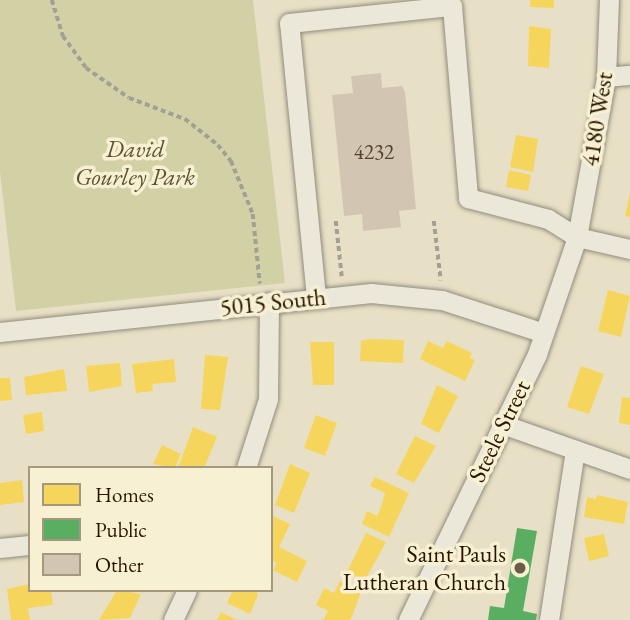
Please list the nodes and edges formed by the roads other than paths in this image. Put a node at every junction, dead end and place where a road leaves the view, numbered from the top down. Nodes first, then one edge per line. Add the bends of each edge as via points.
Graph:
1 (609, 0) edge
2 (630, 75) edge
3 (606, 77) junction
4 (577, 237) junction
5 (630, 249) edge
6 (316, 297) junction
7 (269, 302) junction
8 (0, 332) edge
9 (541, 332) junction
10 (502, 424) junction
11 (575, 450) junction
12 (247, 466) edge
13 (630, 469) edge
14 (28, 545) edge
15 (0, 548) edge
16 (186, 592) edge
17 (173, 620) edge
18 (408, 620) edge
19 (549, 620) edge

1 - 3 street, 4180 West
2 - 3 street
3 - 4 street, 4180 West
4 - 5 street
4 - 6 street via 548,219 468,198 452,6 289,23
4 - 9 street, Steele Street
6 - 7 street, 5015 South
6 - 9 street, 5015 South via 408,294 442,300
7 - 8 street, 5015 South
7 - 12 street via 268,399
9 - 10 street, Steele Street via 537,354
10 - 11 street
10 - 18 street, Steele Street
11 - 13 street
11 - 19 street
14 - 15 street
16 - 17 street

